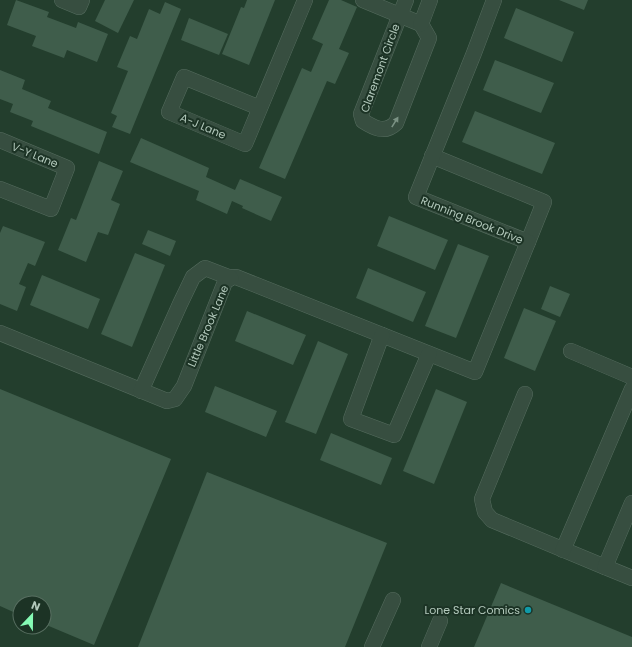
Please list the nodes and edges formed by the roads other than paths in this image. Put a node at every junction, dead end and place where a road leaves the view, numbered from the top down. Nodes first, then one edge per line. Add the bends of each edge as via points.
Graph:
1 (62, 0) edge
2 (82, 0) edge
3 (305, 0) edge
4 (363, 0) edge
5 (406, 0) edge
6 (430, 0) edge
7 (494, 0) edge
8 (400, 15) junction
9 (421, 24) junction
10 (260, 108) junction
11 (0, 140) edge
12 (432, 156) junction
13 (0, 189) edge
14 (528, 242) junction
15 (231, 278) junction
16 (0, 333) edge
17 (382, 335) junction
18 (570, 351) dead end
19 (429, 354) junction
20 (475, 372) joint
21 (632, 377) edge
22 (632, 389) edge
23 (141, 391) junction
24 (525, 394) dead end
25 (632, 502) edge
26 (563, 550) junction
27 (606, 567) junction
28 (632, 578) edge
29 (393, 600) dead end
30 (440, 621) dead end
31 (372, 647) edge
32 (429, 647) edge

1 - 2 street via 79,7
3 - 10 street, A-J Lane
4 - 8 street
5 - 8 street
6 - 9 street
7 - 12 street, Running Brook Drive
8 - 9 street, Claremont Circle
8 -> 9 street, Claremont Circle via 361,114 363,121 371,126 382,130 396,124 429,38
10 - 10 street, A-J Lane via 245,144 169,112 184,77
11 - 13 street, V-Y Lane via 67,168 51,209
12 - 14 street via 544,202
12 - 14 street, Running Brook Drive via 416,197
14 - 20 street, Running Brook Drive
15 - 17 street, Little Brook Lane via 236,277
15 - 23 street via 205,268 193,277
15 - 23 street, Little Brook Lane via 225,282 184,386 175,399 166,401
16 - 23 street, Little Brook Lane
17 - 19 street, Little Brook Lane
17 - 19 street via 351,419 394,435
18 - 21 street
19 - 20 street, Little Brook Lane
22 - 26 street
24 - 26 street via 482,499 485,512 492,520
25 - 27 street
26 - 27 street
27 - 28 street
29 - 31 street
30 - 32 street

